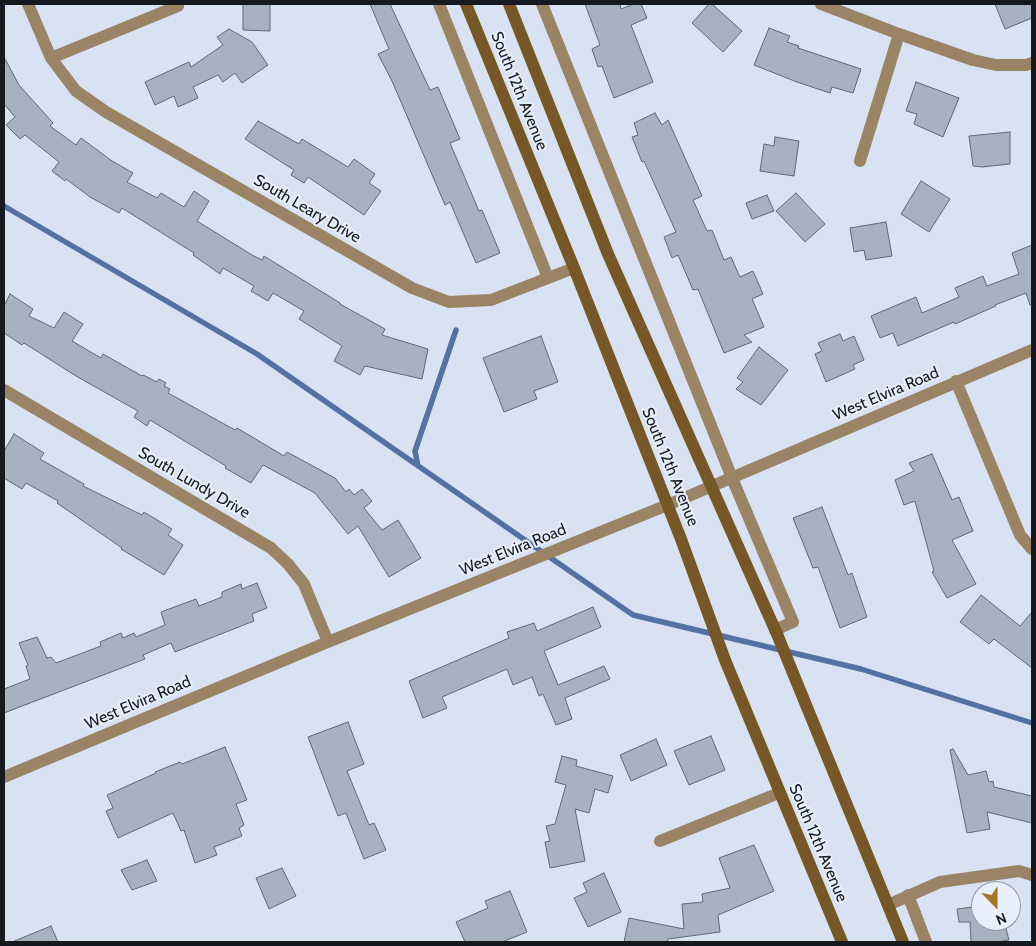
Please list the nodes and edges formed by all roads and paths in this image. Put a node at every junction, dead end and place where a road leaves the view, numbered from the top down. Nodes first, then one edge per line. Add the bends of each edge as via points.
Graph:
1 (28, 4) edge
2 (439, 4) edge
3 (466, 4) edge
4 (509, 4) edge
5 (542, 4) edge
6 (821, 4) edge
7 (178, 6) dead end
8 (899, 34) junction
9 (51, 58) junction
10 (1032, 63) edge
11 (860, 161) dead end
12 (574, 268) junction
13 (548, 278) junction
14 (1032, 350) edge
15 (956, 382) junction
16 (4, 390) edge
17 (732, 478) junction
18 (712, 486) junction
19 (668, 505) junction
20 (1032, 549) edge
21 (776, 632) junction
22 (328, 642) junction
23 (4, 777) edge
24 (779, 793) junction
25 (660, 841) dead end
26 (1032, 875) edge
27 (908, 895) junction
28 (888, 906) junction
29 (842, 942) edge
30 (903, 942) edge
31 (926, 942) edge

1 - 9 street, South Leary Drive
2 - 13 street
3 - 12 street, South 12th Avenue
4 - 18 street, South 12th Avenue via 608,254
5 - 17 street
6 - 8 street
7 - 9 street
8 - 10 street via 973,60 996,65
8 - 11 street
9 - 13 street, South Leary Drive via 76,91 106,112 412,288 449,302 491,300
12 - 13 street, South Leary Drive
12 - 19 street, South 12th Avenue
14 - 15 street, West Elvira Road
15 - 17 street, West Elvira Road
15 - 20 street via 1020,535
16 - 22 street, South Lundy Drive via 271,548 304,584
17 - 18 street, West Elvira Road
17 - 21 street via 793,622
18 - 19 street, West Elvira Road
18 - 21 street, South 12th Avenue
19 - 22 street, West Elvira Road
19 - 24 street, South 12th Avenue via 725,660
21 - 28 street, South 12th Avenue
22 - 23 street, West Elvira Road
24 - 25 street
24 - 29 street, South 12th Avenue
26 - 27 street via 1020,871 940,882
27 - 28 street
27 - 31 street
28 - 30 street, South 12th Avenue

